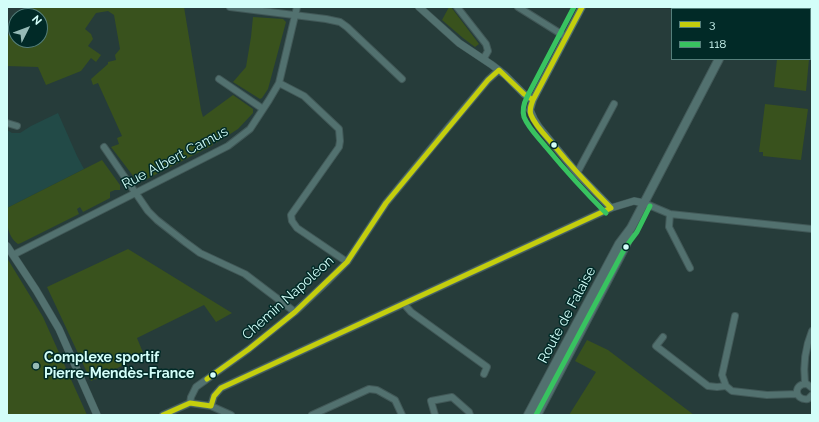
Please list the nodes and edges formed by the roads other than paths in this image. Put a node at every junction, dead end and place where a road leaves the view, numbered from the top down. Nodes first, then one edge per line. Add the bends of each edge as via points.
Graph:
1 (230, 7) edge
2 (297, 7) edge
3 (419, 7) edge
4 (457, 7) edge
5 (518, 7) edge
6 (582, 7) edge
7 (295, 15) junction
8 (566, 37) junction
9 (484, 58) junction
10 (718, 60) edge
11 (498, 70) junction
12 (219, 79) dead end
13 (402, 79) dead end
14 (279, 83) junction
15 (533, 100) junction
16 (614, 104) dead end
17 (263, 110) junction
18 (7, 123) edge
19 (17, 126) dead end
20 (104, 147) dead end
21 (577, 173) junction
22 (136, 192) junction
23 (644, 203) junction
24 (611, 208) junction
25 (670, 214) junction
26 (631, 228) junction
27 (812, 229) edge
28 (7, 246) edge
29 (13, 255) junction
30 (347, 262) junction
31 (690, 268) dead end
32 (404, 304) junction
33 (295, 312) junction
34 (735, 316) dead end
35 (812, 331) edge
36 (663, 337) dead end
37 (484, 374) dead end
38 (805, 383) junction
39 (726, 386) junction
40 (812, 388) edge
41 (797, 394) junction
42 (812, 395) edge
43 (190, 403) junction
44 (211, 406) junction
45 (97, 415) edge
46 (162, 415) edge
47 (231, 415) edge
48 (312, 415) edge
49 (402, 415) edge
50 (435, 415) edge
51 (470, 415) edge
52 (528, 415) edge
53 (537, 415) edge

1 - 7 street
2 - 7 street, Rue Albert Camus
3 - 9 street via 459,43
4 - 9 street via 486,44 488,50
5 - 8 street
6 - 8 street
7 - 13 street via 326,18 344,24
7 - 14 street, Rue Albert Camus
8 - 15 street
9 - 11 street
10 - 23 main road, Route de Falaise
11 - 15 street
11 - 30 street, Chemin Napoléon via 386,203
12 - 17 street
14 - 17 street, Rue Albert Camus
14 - 30 street via 304,96 339,129 339,147 291,215 297,228
15 - 21 street via 530,110 534,118
16 - 21 street
17 - 22 street, Rue Albert Camus via 250,129 228,146
18 - 19 street
20 - 22 street
21 - 24 street
22 - 29 street, Rue Albert Camus
22 - 33 street via 148,212 185,242 200,253 246,274
23 - 24 street via 634,201
23 - 25 street
23 - 26 main road, Route de Falaise
24 - 32 street
25 - 27 street
25 - 31 street via 669,227
26 - 52 main road, Route de Falaise via 619,244
26 - 53 main road, Route de Falaise via 626,245
28 - 29 street
29 - 45 street via 59,329
30 - 33 street, Chemin Napoléon
32 - 37 street via 410,312 487,367
32 - 44 street via 221,388 214,396
33 - 43 street, Chemin Napoléon via 196,387
34 - 39 street via 722,375
35 - 38 street via 806,351
36 - 39 street via 656,346 708,386
38 - 40 street
38 - 41 street via 798,387
39 - 41 street via 732,390 767,395
41 - 42 street via 805,400
43 - 44 street
43 - 46 street
44 - 47 street
48 - 49 street via 369,389 377,390 395,400
50 - 51 street via 431,401 452,397

